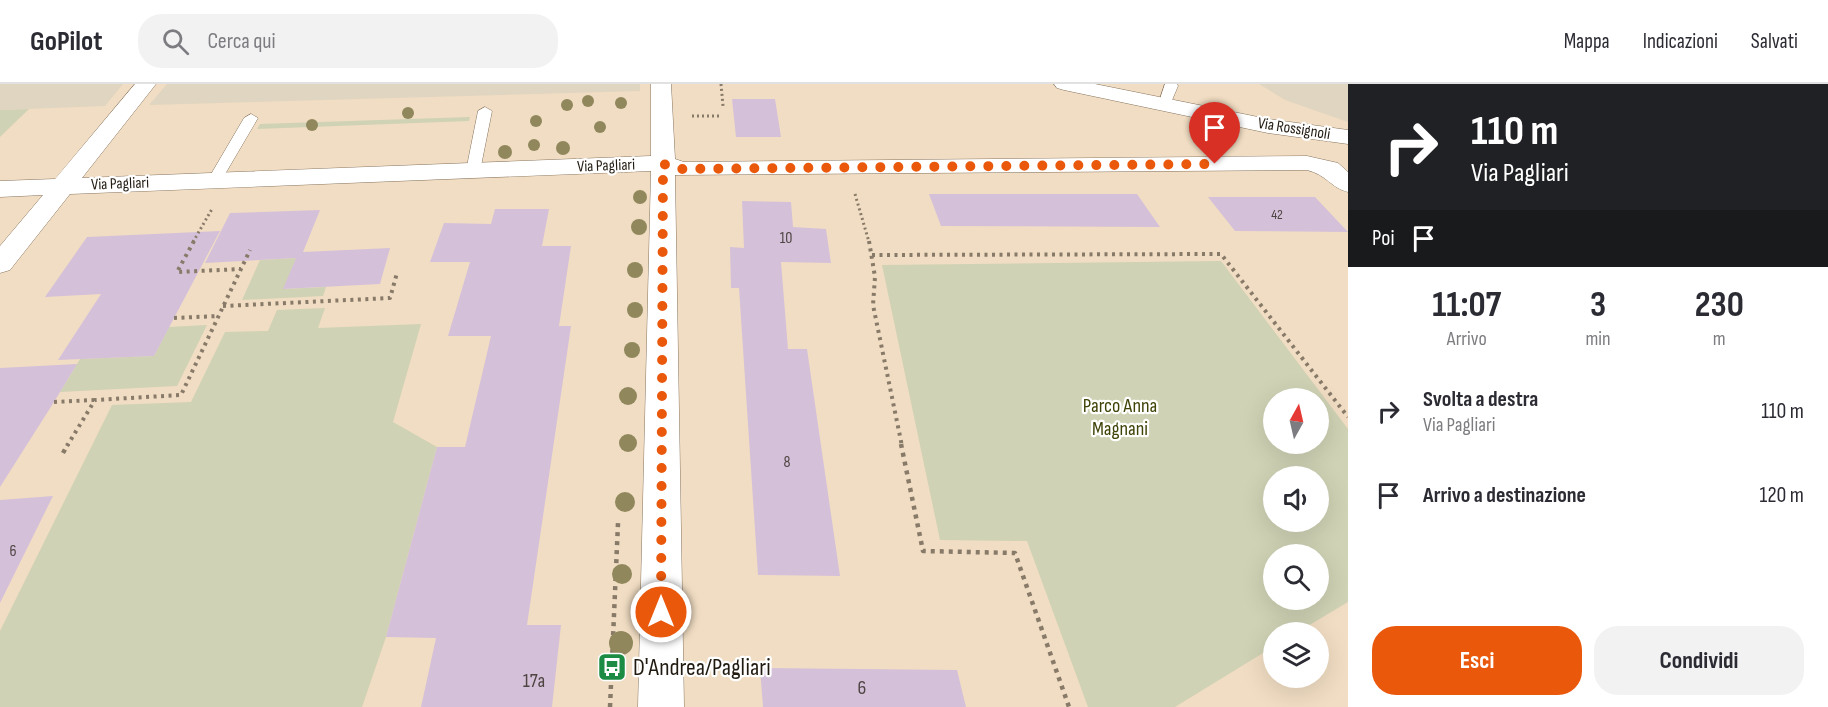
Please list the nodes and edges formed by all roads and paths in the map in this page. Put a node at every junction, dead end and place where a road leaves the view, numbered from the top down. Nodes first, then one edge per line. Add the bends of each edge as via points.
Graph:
1 (146, 84) edge
2 (661, 84) edge
3 (721, 84) edge
4 (1064, 84) edge
5 (1167, 94) edge
6 (723, 106) dead end
7 (485, 111) dead end
8 (251, 118) dead end
9 (1348, 137) edge
10 (663, 164) junction
11 (849, 168) junction
12 (473, 171) junction
13 (213, 181) junction
14 (1348, 185) edge
15 (63, 186) junction
16 (0, 189) edge
17 (202, 208) dead end
18 (250, 250) dead end
19 (872, 255) junction
20 (0, 264) edge
21 (241, 269) junction
22 (397, 273) dead end
23 (223, 306) junction
24 (219, 316) junction
25 (174, 318) dead end
26 (95, 400) junction
27 (54, 402) dead end
28 (1348, 417) edge
29 (63, 453) dead end
30 (618, 515) dead end
31 (610, 707) edge
32 (661, 707) edge
33 (1069, 707) edge

1 - 15 street
2 - 10 street
3 - 6 path
4 - 5 street, Via Rossignoli
5 - 9 street, Via Rossignoli via 1268,126
7 - 12 lane
8 - 13 lane
10 - 11 street, Via Pagliari via 682,169
10 - 12 street, Via Pagliari
10 - 32 street
11 - 14 street, Via Pagliari via 1307,163 1329,168
11 - 19 path
12 - 13 street, Via Pagliari
13 - 15 street, Via Pagliari
15 - 16 street, Via Pagliari
15 - 20 street
17 - 21 path via 213,208 177,272
18 - 21 path
19 - 28 path via 1221,254
19 - 33 path via 877,288 873,305 923,551 1015,553
21 - 23 path
22 - 23 path via 390,298
23 - 24 path
24 - 25 path
24 - 26 path via 181,395
26 - 27 path
26 - 29 path
30 - 31 path

